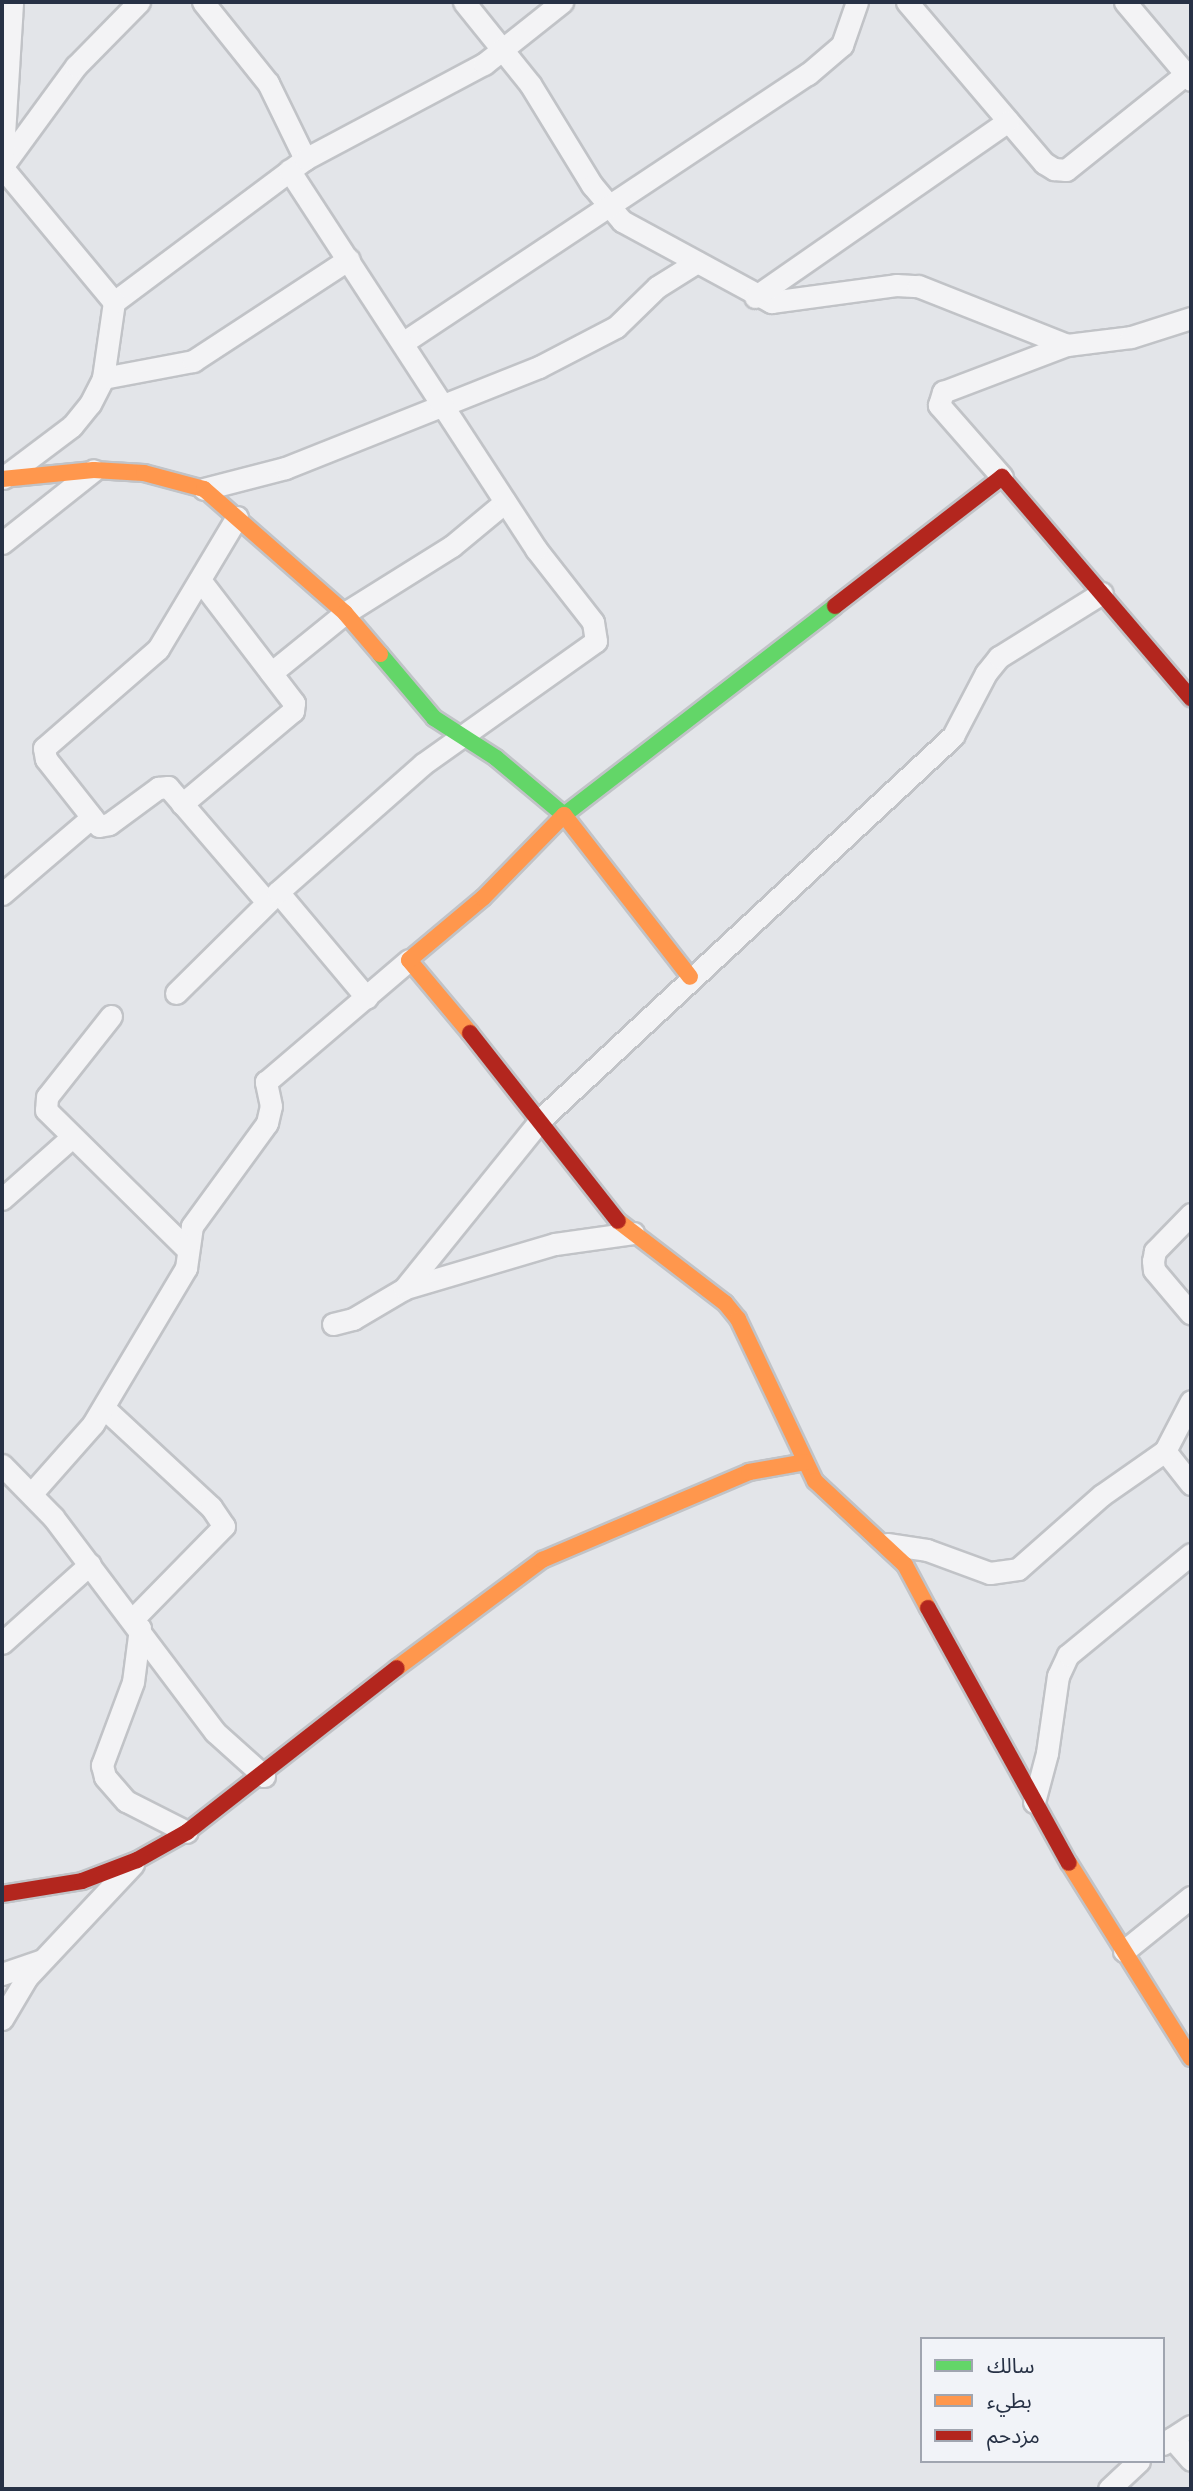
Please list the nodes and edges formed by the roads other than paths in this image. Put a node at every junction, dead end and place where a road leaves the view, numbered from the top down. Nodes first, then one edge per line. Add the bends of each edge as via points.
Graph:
1 (12, 2) edge
2 (139, 2) edge
3 (204, 2) edge
4 (464, 2) edge
5 (562, 2) edge
6 (857, 2) edge
7 (906, 2) edge
8 (1125, 2) edge
9 (506, 51) junction
10 (1189, 77) edge
11 (1008, 121) junction
12 (297, 165) junction
13 (2, 167) edge
14 (609, 209) junction
15 (349, 259) junction
16 (696, 262) junction
17 (755, 297) junction
18 (114, 302) junction
19 (1191, 318) edge
20 (404, 342) junction
21 (1067, 345) junction
22 (103, 378) junction
23 (444, 406) junction
24 (94, 470) junction
25 (1002, 477) junction
26 (2, 479) edge
27 (204, 489) junction
28 (505, 502) junction
29 (237, 517) junction
30 (2, 543) edge
31 (200, 580) junction
32 (1101, 593) junction
33 (345, 613) junction
34 (271, 673) junction
35 (1191, 698) edge
36 (461, 739) junction
37 (182, 804) junction
38 (564, 815) junction
39 (92, 817) junction
40 (2, 894) edge
41 (273, 897) junction
42 (409, 960) junction
43 (690, 977) junction
44 (176, 993) dead end
45 (366, 998) junction
46 (111, 1016) dead end
47 (541, 1119) junction
48 (72, 1137) junction
49 (2, 1199) edge
50 (1191, 1214) edge
51 (633, 1233) junction
52 (188, 1250) junction
53 (404, 1289) junction
54 (1191, 1314) edge
55 (333, 1324) dead end
56 (1191, 1401) edge
57 (104, 1408) junction
58 (1165, 1451) junction
59 (804, 1462) junction
60 (4, 1471) edge
61 (1191, 1484) edge
62 (32, 1493) junction
63 (887, 1544) junction
64 (1191, 1554) edge
65 (90, 1564) junction
66 (136, 1624) junction
67 (2, 1643) edge
68 (264, 1776) junction
69 (1034, 1802) junction
70 (187, 1832) junction
71 (136, 1860) junction
72 (2, 1894) edge
73 (1191, 1897) edge
74 (1124, 1951) junction
75 (43, 1960) junction
76 (2, 1974) edge
77 (2, 2019) edge
78 (1191, 2057) edge
79 (1191, 2426) edge
80 (1168, 2441) edge
81 (1191, 2460) edge
82 (1126, 2465) edge
83 (1109, 2489) edge

1 - 13 street
2 - 13 street via 76,66
3 - 12 street via 268,83
4 - 9 street
5 - 9 street
6 - 14 street via 842,46
7 - 11 street
8 - 10 street
9 - 12 street
9 - 14 street
10 - 11 street via 1066,170 1044,163
11 - 17 street
12 - 15 street
12 - 18 street
13 - 18 street
14 - 16 street via 622,222
14 - 20 street
15 - 20 street
15 - 22 street via 193,361
16 - 17 street
16 - 23 street via 657,287 616,327 590,342
17 - 21 street via 786,303 896,285 918,286
18 - 22 street
19 - 21 street via 1131,337
20 - 23 street
21 - 25 street via 1014,362 938,398 939,405
22 - 26 street via 72,426
23 - 27 street via 267,475
23 - 28 street
24 - 26 street
24 - 27 street via 144,473
24 - 30 street
25 - 32 street
25 - 38 street
27 - 29 street
28 - 33 street via 452,545
28 - 36 street via 593,622 596,641
29 - 31 street
29 - 33 street
31 - 34 street
31 - 39 street via 142,667 44,748 46,759
32 - 35 street
32 - 43 street via 999,657 953,736
33 - 34 street
33 - 36 street via 435,718
34 - 37 street via 293,703 288,719
36 - 38 street via 496,758
36 - 41 street via 423,764
37 - 39 street via 163,786 104,827
37 - 41 street
38 - 42 street via 483,898
38 - 43 street
39 - 40 street
41 - 44 street
41 - 45 street
42 - 45 street
42 - 47 street
43 - 47 street
45 - 52 street via 267,1083 271,1106 267,1123 192,1226
46 - 48 street via 45,1103 46,1110
47 - 51 street via 597,1198
47 - 53 street
48 - 49 street
48 - 52 street
50 - 54 street via 1155,1251 1153,1261 1154,1270
51 - 53 street via 576,1238
51 - 59 street via 732,1311 751,1342 767,1389
52 - 57 street via 186,1268
53 - 55 street via 353,1320
56 - 58 street
57 - 62 street
57 - 66 street via 211,1507 224,1526
58 - 61 street
58 - 63 street via 1102,1495 1018,1569 990,1573 927,1550
59 - 63 street via 836,1504
59 - 68 street via 749,1472 542,1560 500,1587
60 - 62 street
62 - 65 street
63 - 69 street via 905,1565
64 - 69 street via 1068,1655 1058,1675 1047,1753
65 - 66 street
65 - 67 street
66 - 68 street via 215,1732
66 - 70 street via 133,1682 102,1765 105,1777 126,1801
68 - 70 street
69 - 74 street
70 - 71 street
71 - 72 street via 82,1881
71 - 75 street
73 - 74 street
74 - 78 street
75 - 76 street
75 - 77 street via 11,1998
79 - 80 street
80 - 81 street
82 - 83 street

